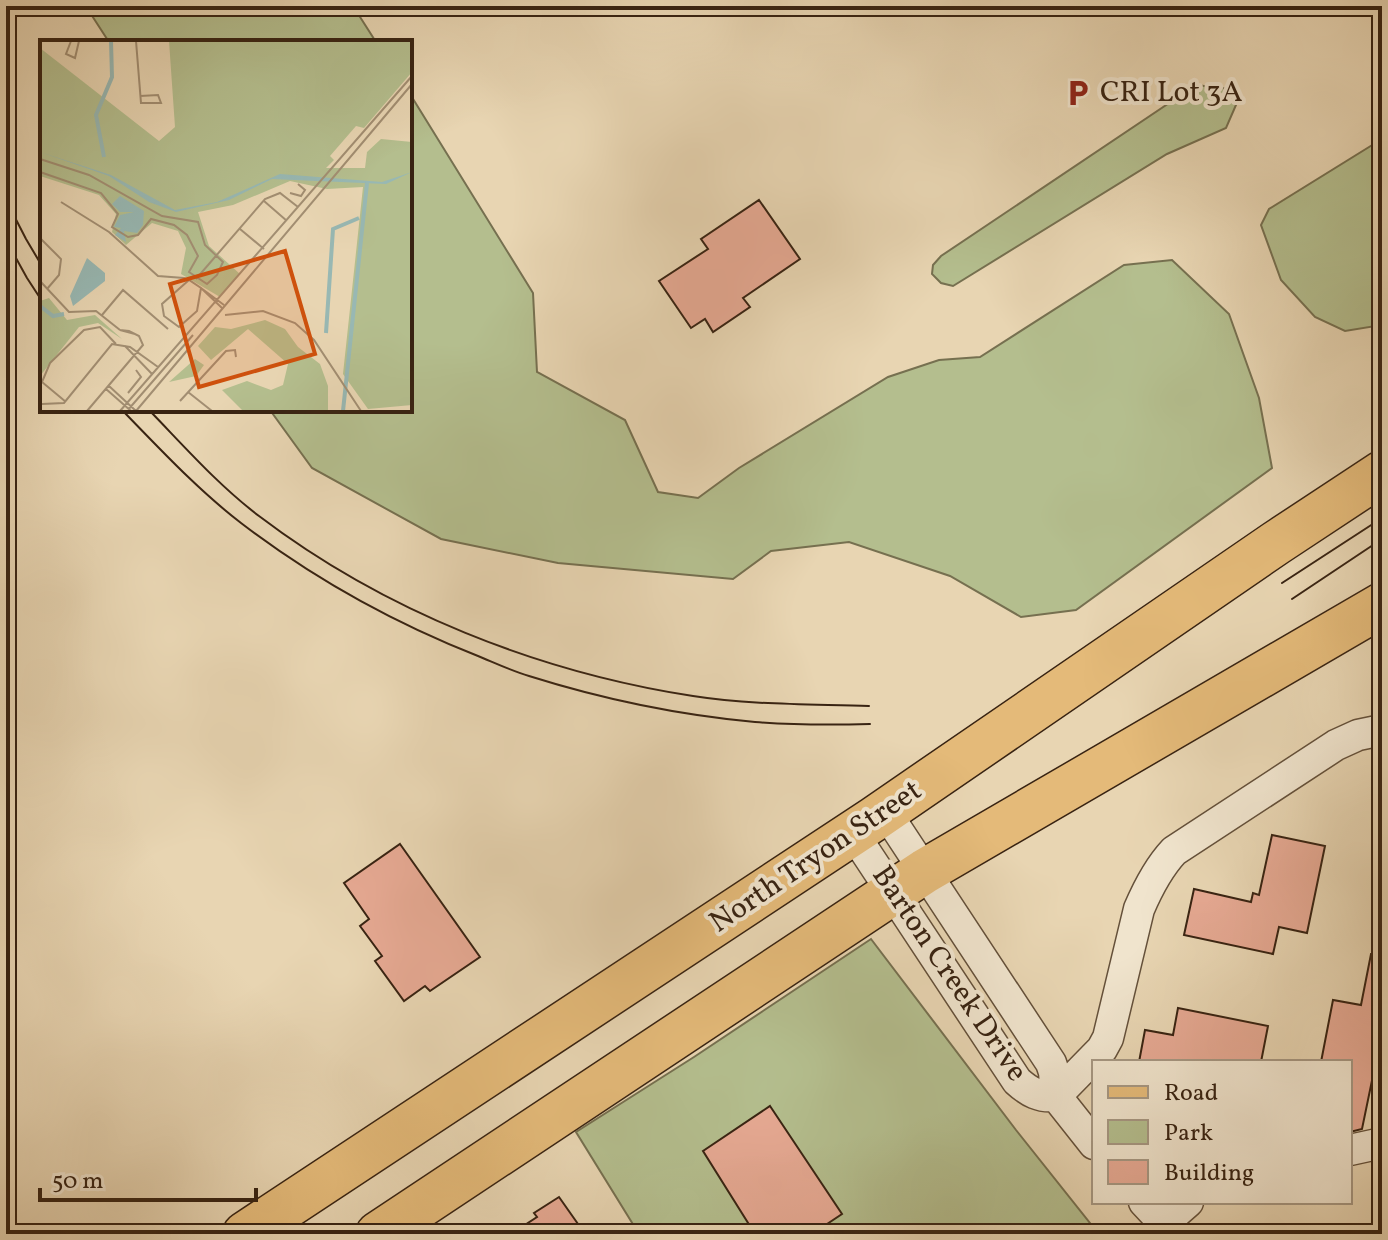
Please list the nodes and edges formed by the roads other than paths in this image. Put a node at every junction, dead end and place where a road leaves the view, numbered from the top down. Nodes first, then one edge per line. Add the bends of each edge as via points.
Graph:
1 (1382, 473) edge
2 (1382, 605) edge
3 (1382, 730) edge
4 (869, 822) junction
5 (908, 881) junction
6 (1056, 1096) junction
7 (1092, 1141) edge
8 (1382, 1143) edge
9 (1352, 1150) edge
10 (1185, 1204) edge
11 (1161, 1220) edge
12 (245, 1234) edge
13 (378, 1234) edge

1 - 4 main road, North Tryon Street
2 - 5 main road
3 - 6 street via 1336,745 1164,862 1139,909 1108,1038
4 - 5 street, Barton Creek Drive
4 - 12 main road, North Tryon Street
5 - 6 street, Barton Creek Drive via 1017,1081 1038,1095
5 - 13 main road
6 - 7 street, Barton Creek Drive
8 - 9 street
10 - 11 street

